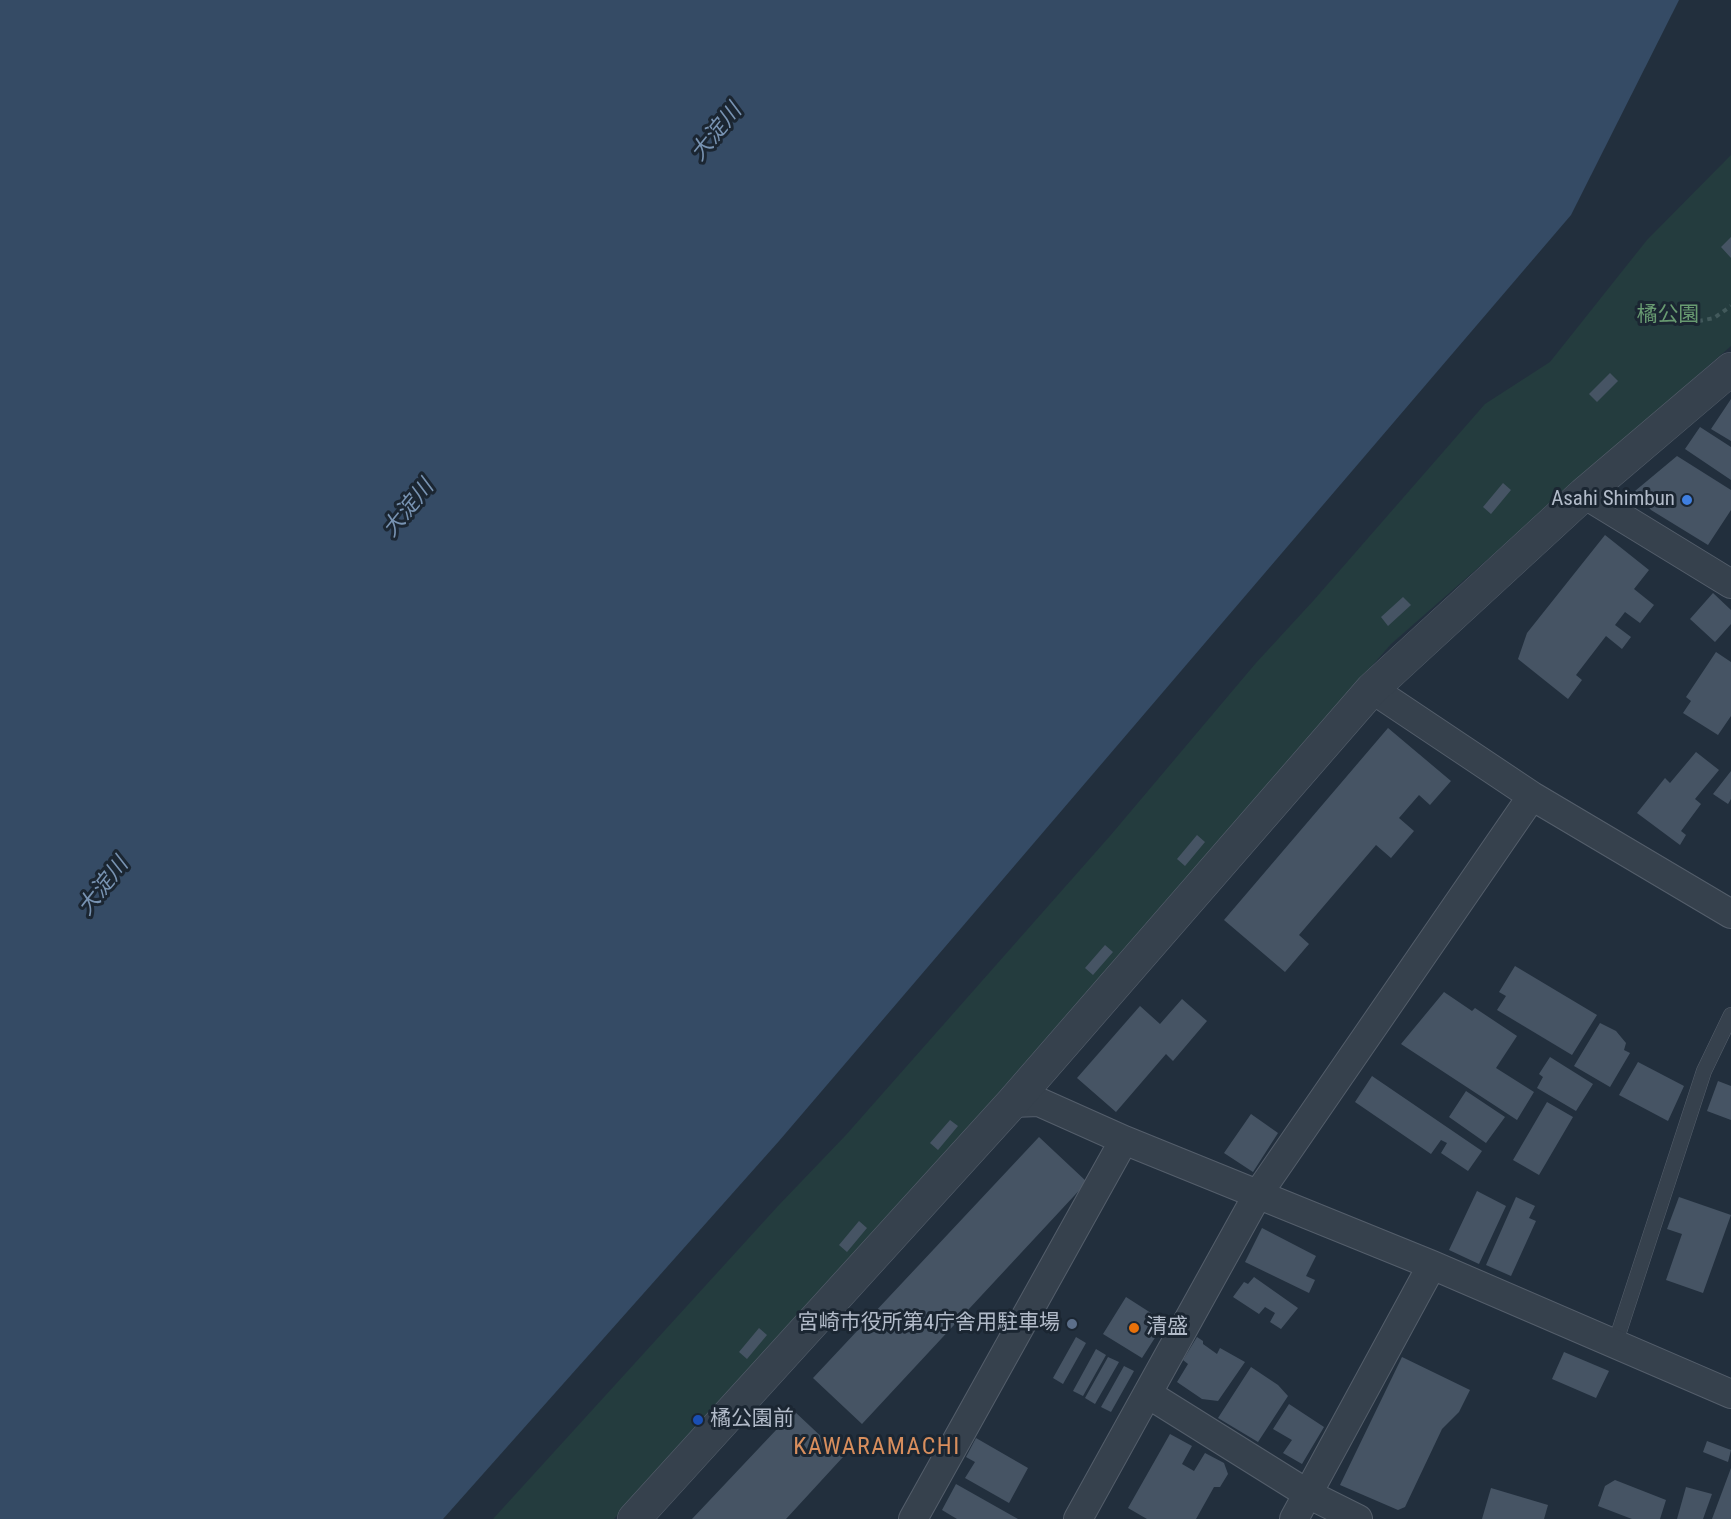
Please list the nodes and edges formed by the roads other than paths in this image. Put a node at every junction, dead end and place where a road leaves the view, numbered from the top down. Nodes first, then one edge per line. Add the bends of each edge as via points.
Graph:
1 (1731, 369) edge
2 (1584, 494) junction
3 (1731, 584) edge
4 (1372, 689) junction
5 (1532, 796) junction
6 (1731, 914) edge
7 (1731, 1015) edge
8 (1012, 1103) junction
9 (1124, 1140) junction
10 (1257, 1194) junction
11 (1432, 1265) junction
12 (1615, 1344) junction
13 (1148, 1394) junction
14 (1731, 1394) edge
15 (1308, 1494) junction
16 (633, 1519) edge
17 (913, 1519) edge
18 (1078, 1519) edge
19 (1294, 1519) edge
20 (1358, 1519) edge

1 - 2 street
2 - 3 street
2 - 4 street
4 - 5 street
4 - 8 street
5 - 6 street
5 - 10 street
7 - 12 lane via 1704,1071
8 - 9 street via 1039,1102
8 - 16 street
9 - 10 street
9 - 17 street
10 - 11 street
10 - 13 street
11 - 12 street
11 - 15 street
12 - 14 street
13 - 15 street
13 - 18 street
15 - 19 street
15 - 20 street

